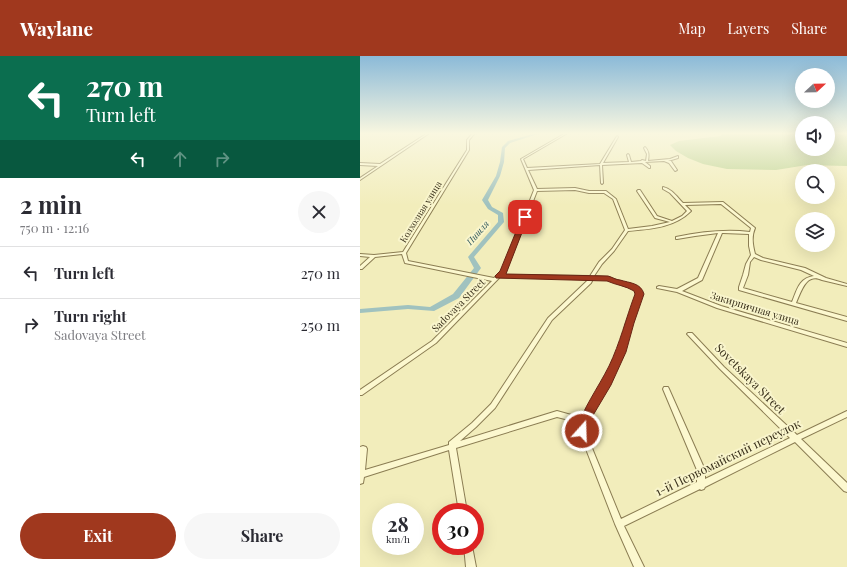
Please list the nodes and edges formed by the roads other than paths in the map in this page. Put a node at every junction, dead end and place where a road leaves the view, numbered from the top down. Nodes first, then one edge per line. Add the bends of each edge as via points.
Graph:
1 (392, 158) edge
2 (463, 158) edge
3 (524, 158) edge
4 (605, 158) edge
5 (629, 158) edge
6 (647, 158) edge
7 (675, 158) edge
8 (663, 160) junction
9 (642, 161) junction
10 (647, 161) junction
11 (630, 162) junction
12 (360, 164) edge
13 (601, 164) junction
14 (381, 165) junction
15 (650, 167) dead end
16 (527, 169) junction
17 (676, 170) dead end
18 (360, 179) edge
19 (602, 183) dead end
20 (664, 188) dead end
21 (536, 190) junction
22 (639, 191) dead end
23 (683, 204) junction
24 (672, 221) junction
25 (628, 230) junction
26 (720, 233) junction
27 (751, 234) junction
28 (677, 238) dead end
29 (404, 253) junction
30 (360, 255) edge
31 (753, 255) junction
32 (374, 256) junction
33 (360, 268) edge
34 (819, 277) junction
35 (497, 278) junction
36 (591, 278) junction
37 (847, 285) edge
38 (659, 287) dead end
39 (678, 291) junction
40 (794, 303) junction
41 (847, 319) edge
42 (690, 334) dead end
43 (847, 345) edge
44 (666, 389) dead end
45 (360, 393) edge
46 (847, 414) edge
47 (585, 420) junction
48 (796, 439) junction
49 (452, 447) junction
50 (363, 449) dead end
51 (360, 478) edge
52 (701, 486) junction
53 (847, 488) edge
54 (461, 503) edge
55 (619, 524) junction
56 (469, 555) edge
57 (471, 567) edge
58 (639, 567) edge

1 - 14 street
2 - 29 street, Колхозная улица
3 - 16 street via 522,159
4 - 13 street
5 - 11 street
6 - 10 street
7 - 8 street
8 - 10 street
8 - 17 street via 670,162
9 - 10 street
9 - 11 street
9 - 15 street
11 - 13 street
12 - 14 street
13 - 16 street
13 - 19 street
14 - 18 street
16 - 21 street
20 - 23 street
21 - 25 street via 575,189 605,192 614,199
21 - 35 street, Sadovaya Street via 504,271
22 - 24 street via 656,217
23 - 24 street via 689,211 684,217
23 - 27 street via 722,203 753,228
24 - 25 street via 654,228
25 - 36 street via 600,263
26 - 27 street via 737,231
26 - 28 street via 700,233
26 - 39 street via 700,279
27 - 31 street
29 - 32 street
29 - 35 street, Колхозная улица via 406,262
30 - 32 street
31 - 34 street via 803,269
31 - 40 street via 746,266 741,289
32 - 33 street
34 - 37 street
34 - 40 street via 808,277 804,280
35 - 36 street, Колхозная улица
35 - 45 street, Sadovaya Street via 434,342
36 - 47 street, Колхозная улица via 608,278 629,284 640,294 620,352
36 - 49 street via 550,319 493,406 452,444
38 - 39 street, Закирпичная улица
39 - 43 street, Закирпичная улица via 719,307
40 - 41 street
42 - 48 street, Sovetskaya Street
44 - 52 street via 701,470
46 - 48 street, 1-й Первомайский переулок
47 - 49 street via 557,414
47 - 55 street via 582,431
48 - 52 street, 1-й Первомайский переулок
48 - 53 street, Sovetskaya Street
49 - 51 street
49 - 54 street
50 - 51 street
52 - 55 street, 1-й Первомайский переулок
55 - 58 street
56 - 57 street

